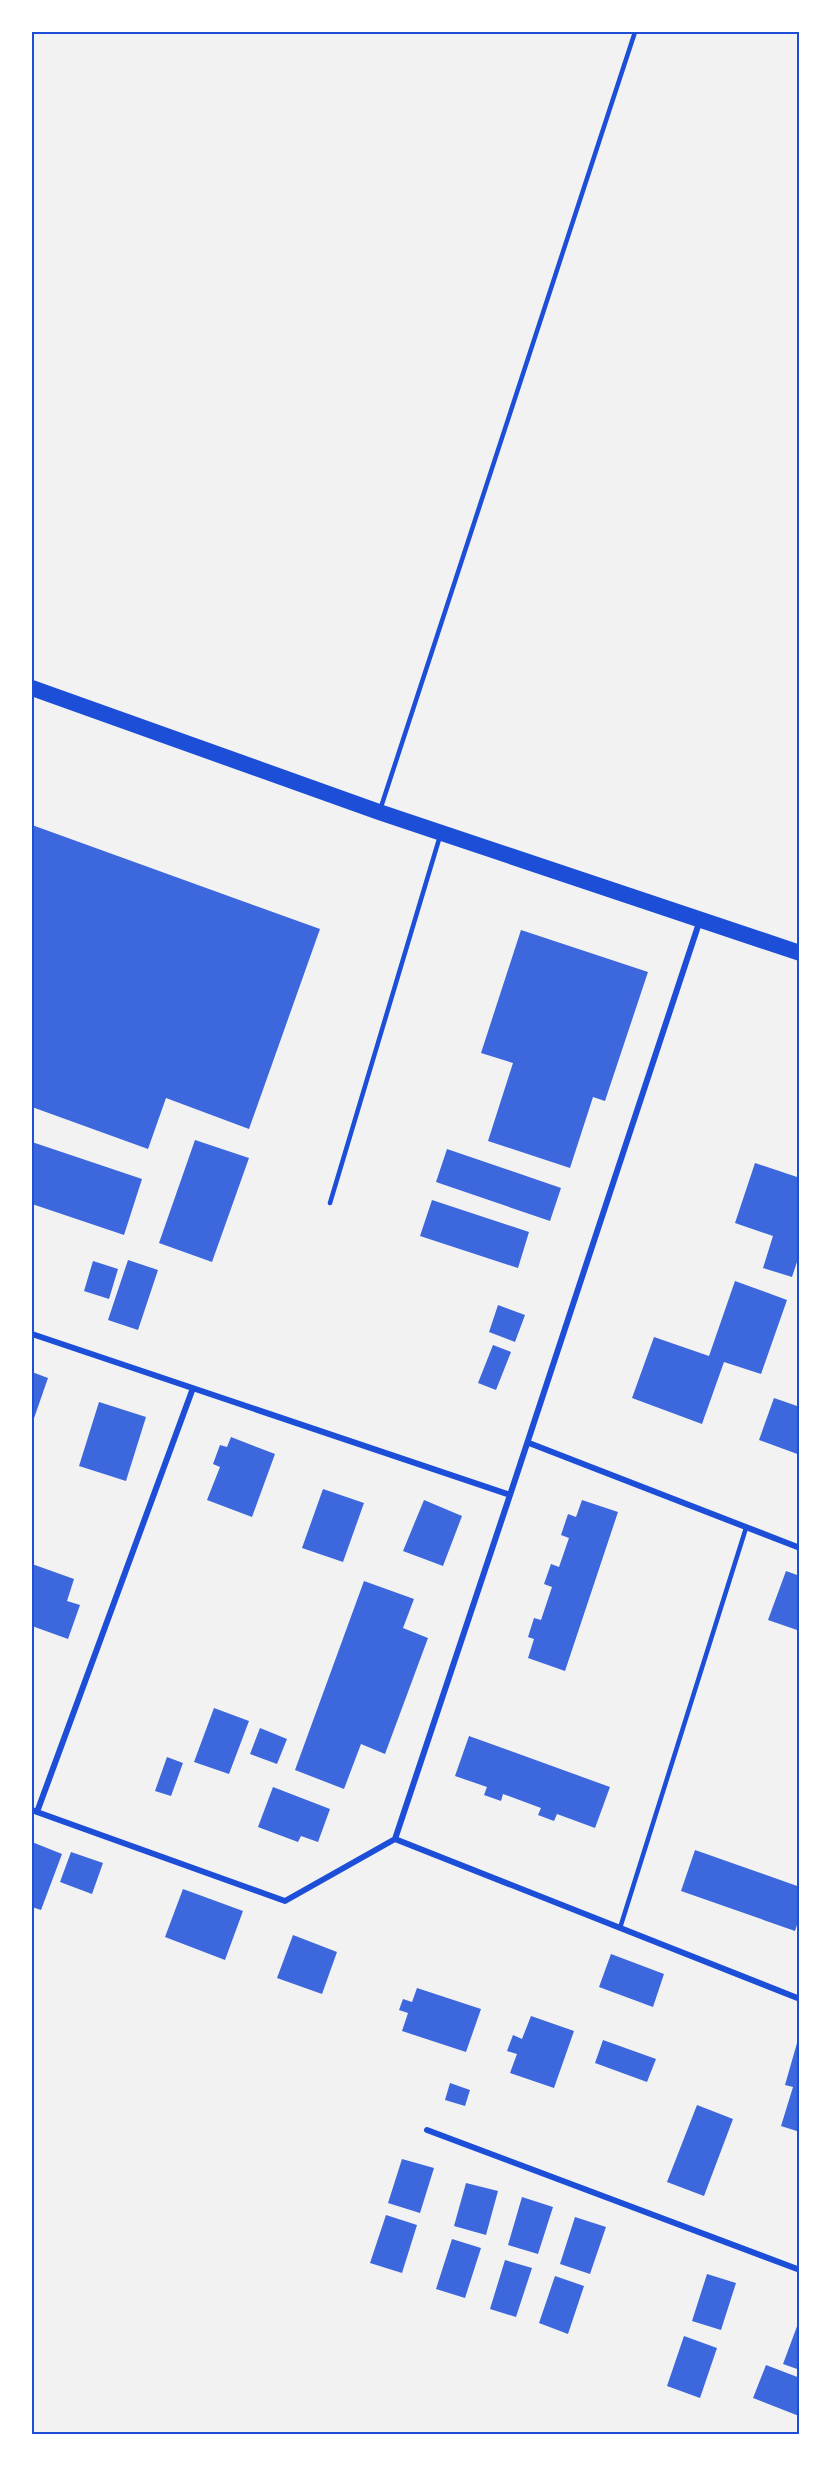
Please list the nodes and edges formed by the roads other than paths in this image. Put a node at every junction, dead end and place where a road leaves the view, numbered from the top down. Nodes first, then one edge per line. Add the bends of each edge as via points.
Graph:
1 (635, 32) edge
2 (32, 688) edge
3 (379, 812) junction
4 (441, 833) junction
5 (700, 920) junction
6 (800, 953) edge
7 (330, 1203) dead end
8 (32, 1334) edge
9 (193, 1388) junction
10 (529, 1443) junction
11 (510, 1495) junction
12 (746, 1528) junction
13 (800, 1548) edge
14 (34, 1811) edge
15 (395, 1839) junction
16 (620, 1928) junction
17 (800, 1999) edge
18 (427, 2130) dead end
19 (800, 2270) edge

1 - 3 lane
2 - 3 highway
3 - 4 highway
4 - 5 highway
4 - 7 lane
5 - 6 highway
5 - 10 street
8 - 9 street
9 - 11 street
9 - 14 street
10 - 11 street
10 - 12 street
11 - 15 street
12 - 13 street
12 - 16 lane
14 - 15 street via 285,1901
15 - 16 street
16 - 17 street
18 - 19 street

